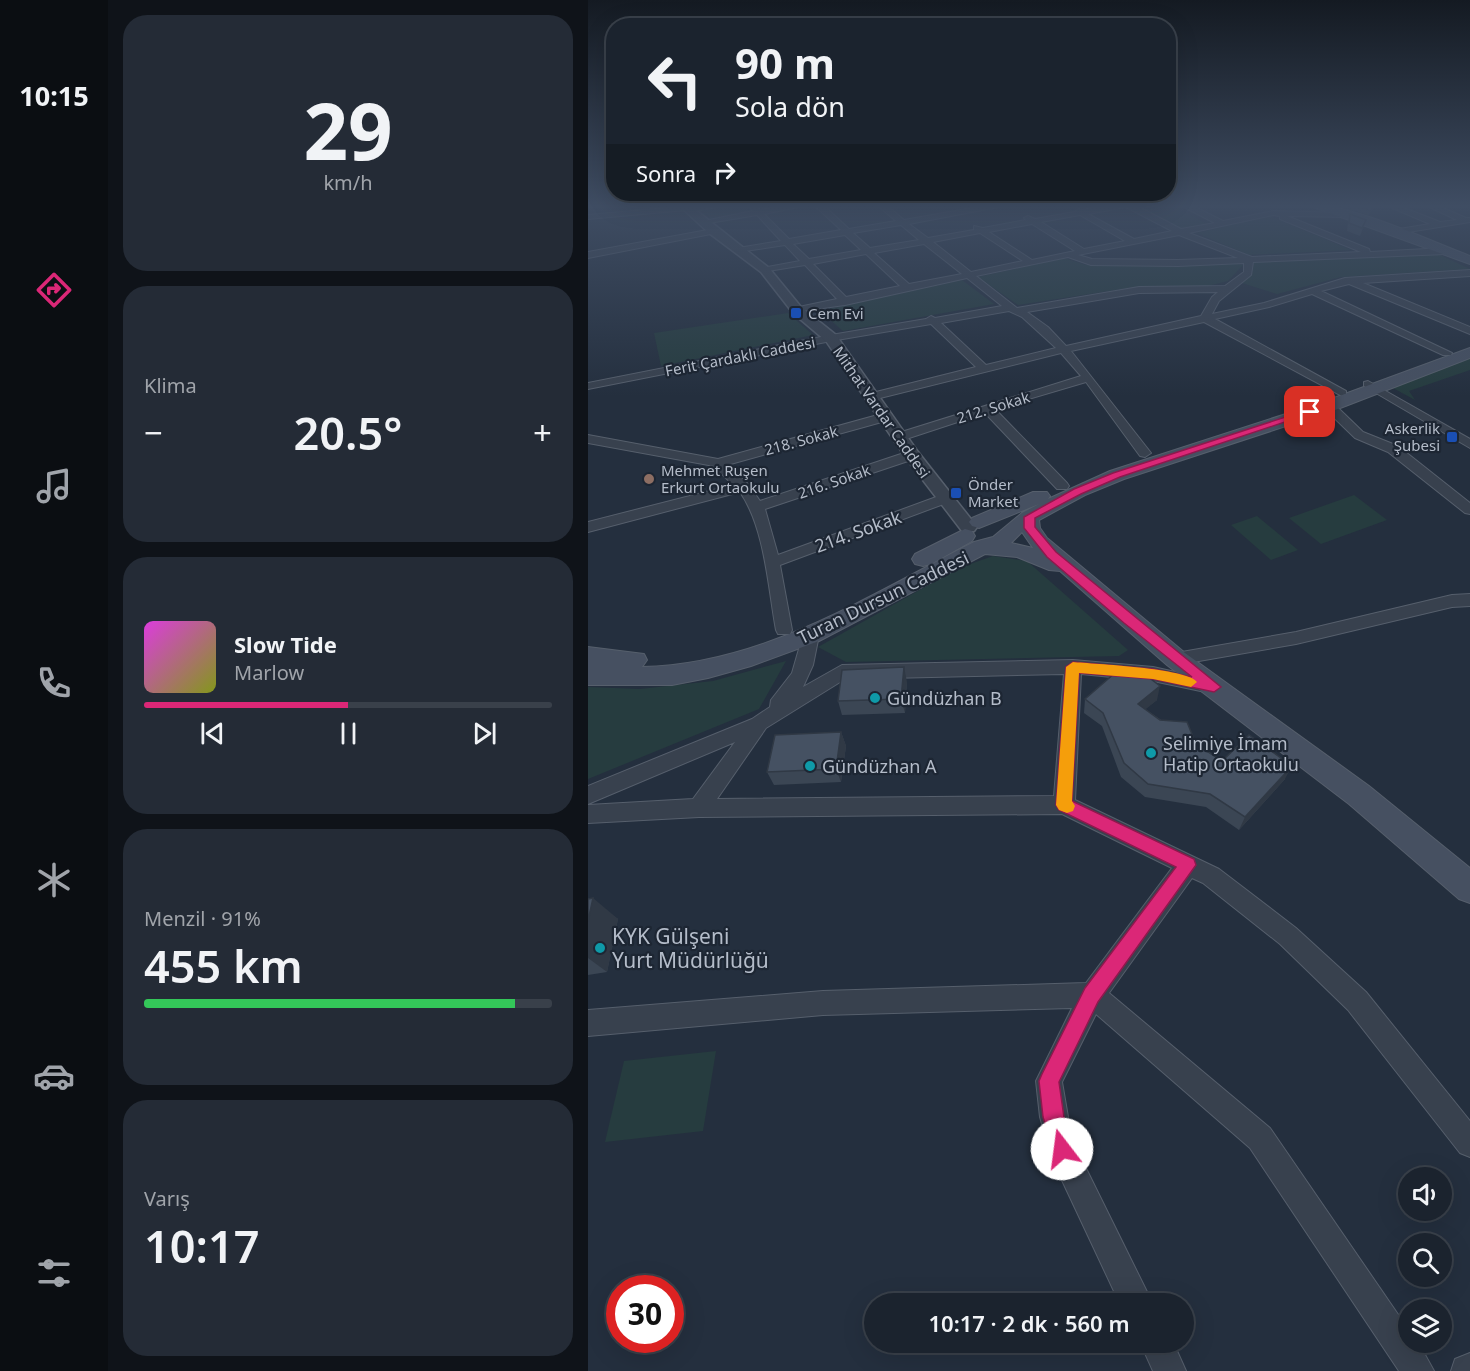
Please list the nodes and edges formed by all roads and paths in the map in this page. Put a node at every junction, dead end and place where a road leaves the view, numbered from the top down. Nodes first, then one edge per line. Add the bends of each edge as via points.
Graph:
1 (763, 268) edge
2 (777, 268) edge
3 (811, 268) edge
4 (886, 268) edge
5 (960, 268) edge
6 (1008, 268) edge
7 (1248, 268) edge
8 (765, 270) junction
9 (1470, 273) edge
10 (970, 276) junction
11 (1350, 280) junction
12 (907, 288) junction
13 (1226, 289) junction
14 (1313, 291) junction
15 (845, 302) junction
16 (1015, 309) junction
17 (797, 310) junction
18 (1204, 318) junction
19 (932, 320) junction
20 (1470, 331) edge
21 (831, 338) junction
22 (1470, 344) edge
23 (1065, 349) junction
24 (1447, 353) junction
25 (1470, 353) edge
26 (984, 369) junction
27 (1088, 378) junction
28 (588, 386) edge
29 (1372, 386) junction
30 (872, 396) junction
31 (1335, 400) junction
32 (987, 408) junction
33 (885, 417) junction
34 (899, 437) junction
35 (588, 439) edge
36 (1470, 444) edge
37 (1145, 453) junction
38 (912, 455) junction
39 (718, 463) junction
40 (1062, 486) junction
41 (743, 487) junction
42 (944, 499) junction
43 (757, 507) junction
44 (1470, 510) edge
45 (1029, 517) junction
46 (588, 527) edge
47 (974, 533) junction
48 (1008, 533) junction
49 (772, 562) junction
50 (1063, 567) junction
51 (1470, 600) edge
52 (811, 635) junction
53 (783, 638) junction
54 (588, 656) edge
55 (1176, 659) junction
56 (1073, 667) junction
57 (588, 675) edge
58 (1214, 687) junction
59 (759, 723) junction
60 (588, 795) edge
61 (1064, 805) junction
62 (699, 808) junction
63 (588, 814) edge
64 (1188, 865) junction
65 (1470, 888) edge
66 (1092, 995) junction
67 (588, 1023) edge
68 (1470, 1143) edge
69 (1132, 1293) edge
70 (1161, 1353) edge
71 (1170, 1371) edge
72 (1418, 1371) edge

1 - 8 street, Mithat Vardar Caddesi
2 - 8 street
3 - 15 street
4 - 12 street
5 - 10 street
6 - 10 street
7 - 13 street via 1248,273
8 - 17 street, Mithat Vardar Caddesi
9 - 11 street
10 - 12 street
10 - 16 street
11 - 14 street
11 - 20 street
12 - 15 street
13 - 16 street via 1139,290
13 - 18 street via 1215,298
14 - 18 street
14 - 24 street
15 - 17 street
16 - 19 street, Ferit Çardaklı Caddesi via 998,308
16 - 23 street
17 - 21 street, Mithat Vardar Caddesi
18 - 23 street
18 - 31 street
19 - 21 street, Ferit Çardaklı Caddesi
19 - 26 street
21 - 28 street, Ferit Çardaklı Caddesi
21 - 30 street, Mithat Vardar Caddesi
22 - 24 main road, Turan Dursun Caddesi
23 - 26 street
23 - 27 street
24 - 29 main road, Turan Dursun Caddesi
25 - 29 main road, Turan Dursun Caddesi
26 - 30 street
27 - 32 street, 212. Sokak
27 - 37 street
29 - 31 main road, Turan Dursun Caddesi
29 - 36 street
30 - 33 street, Mithat Vardar Caddesi
31 - 37 main road, Turan Dursun Caddesi
31 - 44 street via 1359,435 1393,449
31 - 45 main road, Turan Dursun Caddesi via 1117,475
32 - 34 street, 212. Sokak
32 - 40 street
33 - 34 street, Mithat Vardar Caddesi
33 - 39 street, 218. Sokak
34 - 38 street, Mithat Vardar Caddesi
35 - 39 street
37 - 40 main road, Turan Dursun Caddesi
38 - 42 street, Mithat Vardar Caddesi
38 - 43 street, 216. Sokak
39 - 41 street
40 - 47 main road, Turan Dursun Caddesi
41 - 43 street
41 - 46 street
42 - 47 street, Mithat Vardar Caddesi
42 - 49 street, 214. Sokak
43 - 49 street
45 - 48 main road, Turan Dursun Caddesi
45 - 50 main road via 1030,528 1040,543
47 - 48 main road, Turan Dursun Caddesi via 1000,542
47 - 50 main road
47 - 52 main road, Turan Dursun Caddesi
47 - 53 main road, Turan Dursun Caddesi
48 - 50 main road
49 - 53 street
50 - 55 main road
51 - 55 street via 1296,638
52 - 53 main road, Turan Dursun Caddesi
52 - 59 street via 806,666 789,694
53 - 54 main road, Turan Dursun Caddesi via 645,661
53 - 57 main road via 721,666 674,675
55 - 58 main road
56 - 58 street via 1153,674
56 - 59 street via 842,672
56 - 61 street
58 - 65 main road via 1359,795
59 - 60 street
59 - 62 street
61 - 62 street
61 - 64 street
62 - 63 street
64 - 66 street
64 - 68 street via 1211,876 1288,936 1357,1001
66 - 67 street via 823,1003
66 - 69 street via 1049,1081 1062,1149
66 - 72 street via 1260,1138
70 - 71 street

